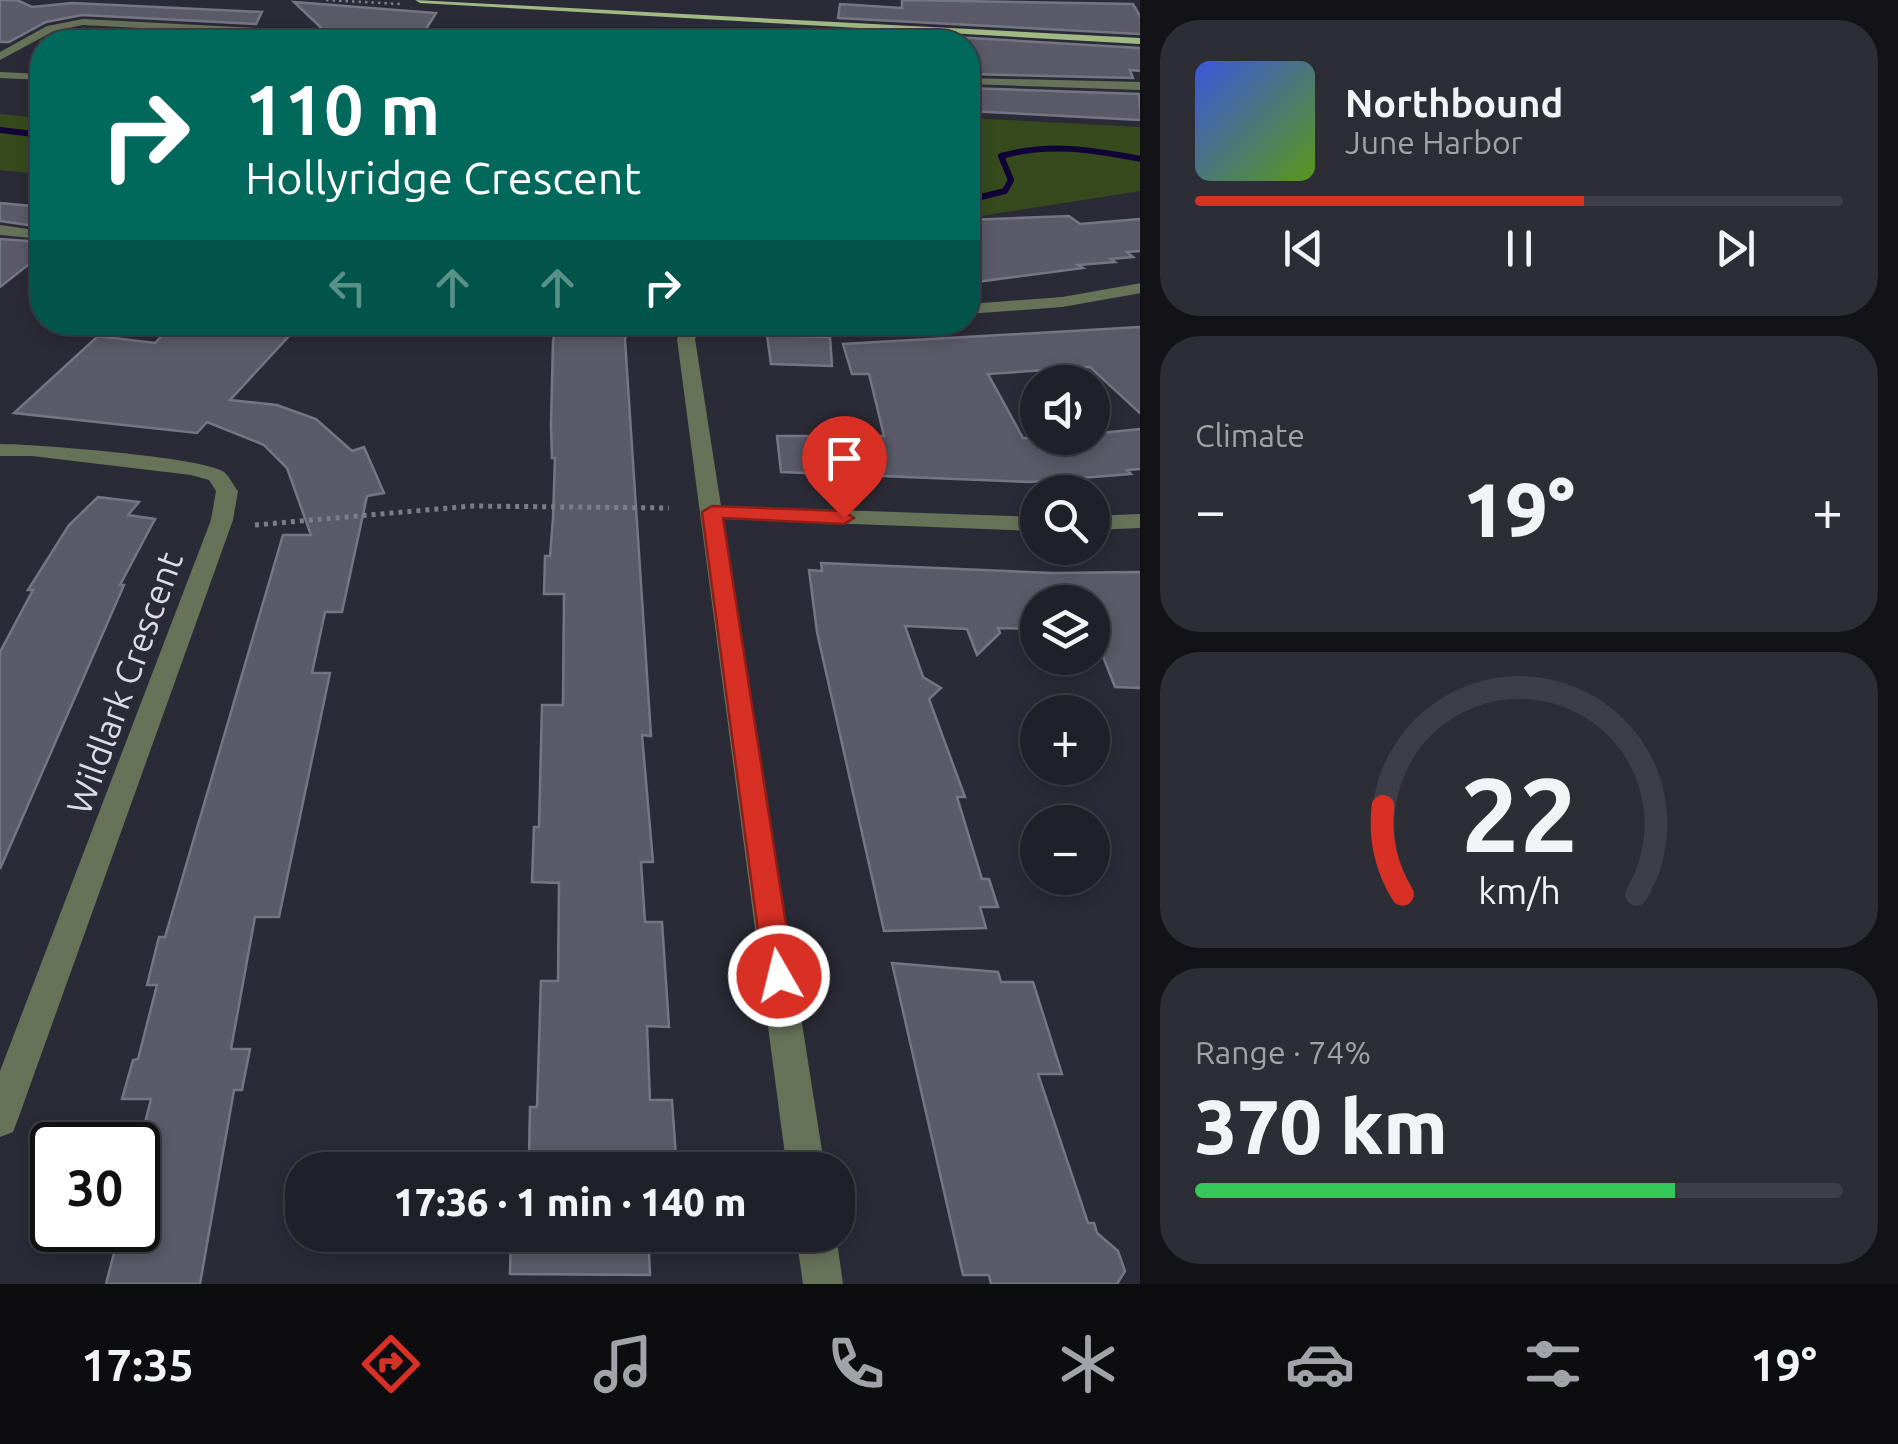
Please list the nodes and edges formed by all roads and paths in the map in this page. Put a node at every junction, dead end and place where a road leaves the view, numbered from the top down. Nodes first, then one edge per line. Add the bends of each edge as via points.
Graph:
1 (420, 0) edge
2 (503, 0) edge
3 (50, 30) edge
4 (241, 30) edge
5 (974, 30) edge
6 (980, 30) edge
7 (1140, 39) edge
8 (30, 41) edge
9 (0, 57) edge
10 (0, 75) edge
11 (30, 77) edge
12 (980, 81) edge
13 (1140, 86) edge
14 (0, 230) edge
15 (30, 233) edge
16 (1140, 288) edge
17 (980, 308) edge
18 (688, 335) edge
19 (0, 450) edge
20 (669, 508) dead end
21 (712, 512) junction
22 (1140, 521) edge
23 (1020, 523) edge
24 (1110, 523) edge
25 (255, 525) dead end
26 (0, 1120) edge
27 (803, 1152) edge
28 (818, 1252) edge
29 (823, 1284) edge

1 - 5 main road
2 - 7 main road
3 - 4 street via 95,21
6 - 7 main road
8 - 9 street
10 - 11 street
12 - 13 street
14 - 15 street
16 - 17 street
18 - 21 street
19 - 26 street, Wildlark Crescent via 194,469 216,476 227,491 222,520
20 - 25 path via 472,506
21 - 23 street
21 - 27 street
22 - 24 street
28 - 29 street

